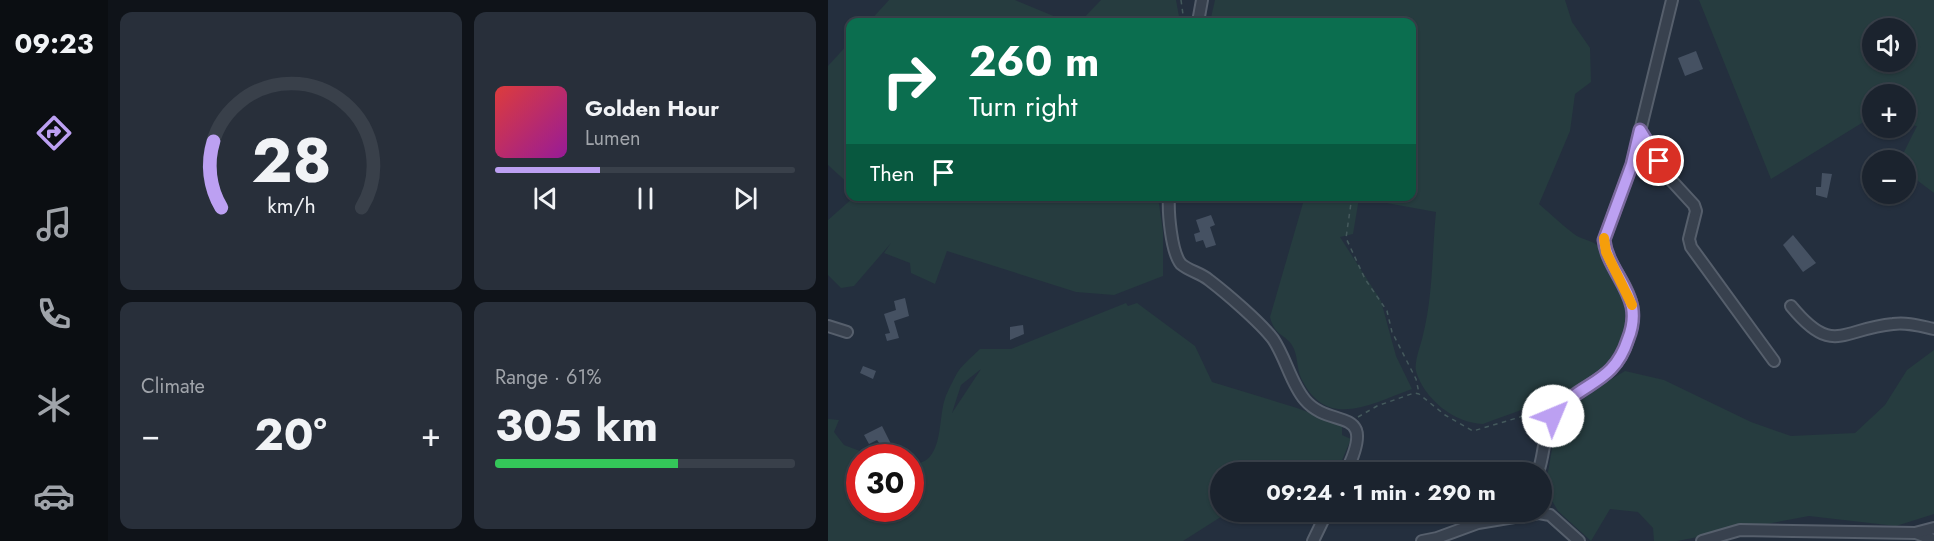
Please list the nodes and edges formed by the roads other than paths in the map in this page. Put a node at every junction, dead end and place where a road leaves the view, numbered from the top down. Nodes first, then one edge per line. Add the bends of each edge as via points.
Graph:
1 (1202, 0) edge
2 (1672, 0) edge
3 (1199, 18) edge
4 (1640, 130) junction
5 (1170, 201) edge
6 (1791, 306) dead end
7 (828, 326) edge
8 (1934, 329) edge
9 (847, 332) dead end
10 (1774, 361) dead end
11 (1350, 462) edge
12 (1540, 462) edge
13 (1552, 517) edge
14 (1322, 522) edge
15 (1484, 522) edge
16 (1934, 528) edge
17 (1915, 533) junction
18 (1934, 540) edge
19 (1313, 541) edge
20 (1422, 541) edge
21 (1579, 541) edge
22 (1702, 541) edge

1 - 3 street
2 - 4 street
4 - 10 street via 1671,180 1694,205 1691,247
4 - 12 street via 1604,240 1632,307 1629,338 1611,372 1580,390 1553,416
5 - 11 street via 1175,249 1182,264 1208,278 1272,338 1305,401 1316,410 1345,418 1352,424 1357,446
6 - 8 street via 1803,321 1831,338 1893,324
7 - 9 street
13 - 21 street
14 - 19 street
15 - 20 street
16 - 17 street
17 - 18 street
17 - 22 street via 1740,530

